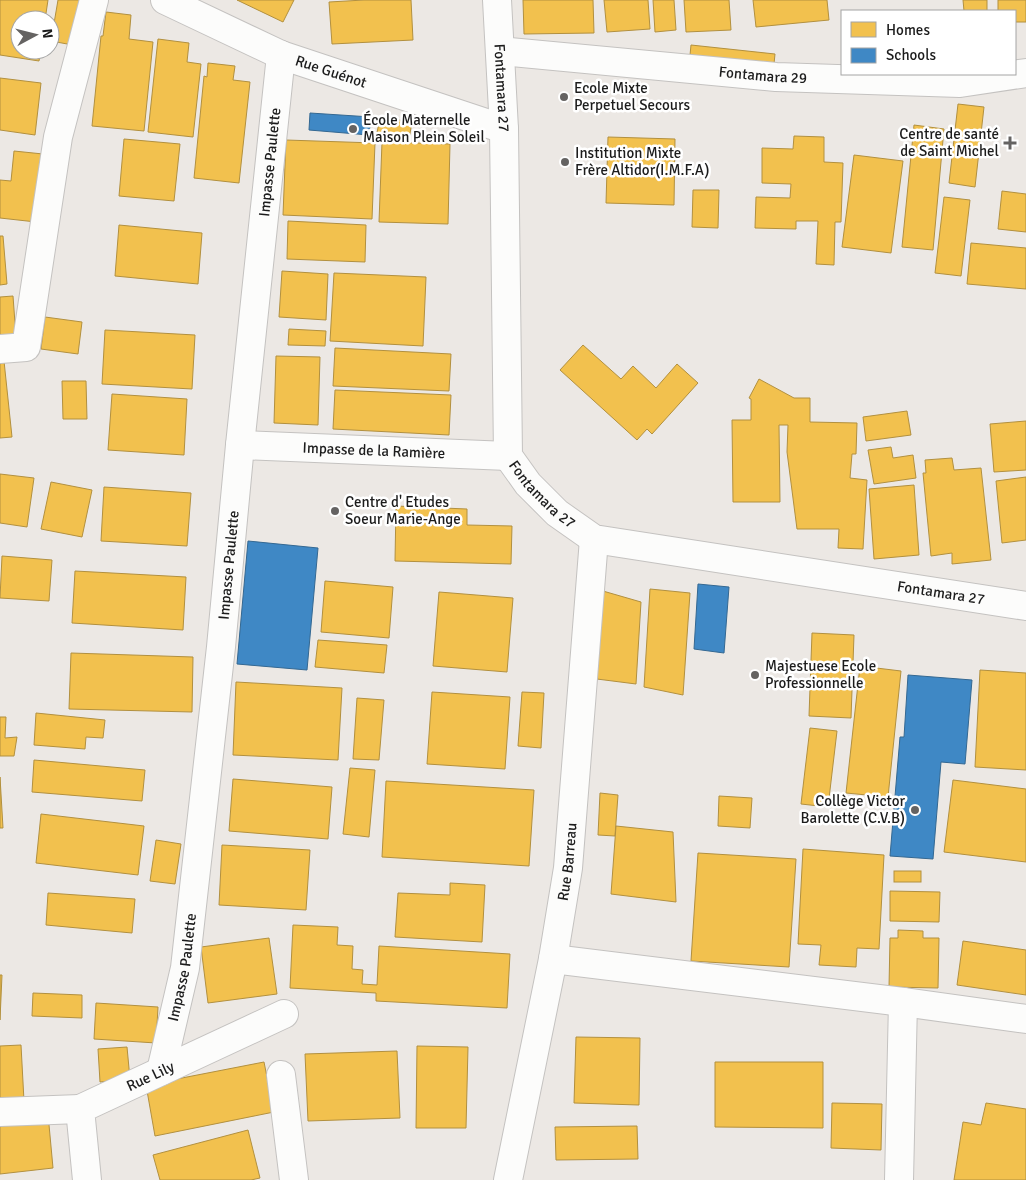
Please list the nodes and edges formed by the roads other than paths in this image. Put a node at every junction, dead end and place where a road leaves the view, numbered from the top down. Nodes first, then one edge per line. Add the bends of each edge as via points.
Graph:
1 (94, 0) edge
2 (165, 0) edge
3 (497, 0) edge
4 (500, 51) junction
5 (281, 56) junction
6 (1013, 75) edge
7 (504, 129) junction
8 (0, 349) edge
9 (240, 445) junction
10 (508, 456) junction
11 (594, 538) junction
12 (1026, 606) edge
13 (553, 959) junction
14 (903, 1002) junction
15 (284, 1014) dead end
16 (1026, 1019) edge
17 (161, 1071) junction
18 (280, 1075) dead end
19 (80, 1109) junction
20 (0, 1112) edge
21 (87, 1180) edge
22 (294, 1180) edge
23 (508, 1180) edge
24 (899, 1180) edge

1 - 8 street via 58,137 26,347
2 - 5 street, Rue Guénot
3 - 4 street, Fontamara 27
4 - 6 street, Fontamara 29 via 776,76 960,83
4 - 7 street, Fontamara 27
5 - 7 street, Rue Guénot
5 - 9 street, Impasse Paulette
7 - 10 street, Fontamara 27
9 - 10 street, Impasse de la Ramière
9 - 17 street, Impasse Paulette via 186,968
10 - 11 street, Fontamara 27 via 528,484 557,513
11 - 12 street, Fontamara 27
11 - 13 street, Rue Barreau via 568,868
13 - 14 street
13 - 23 street, Rue Barreau
14 - 16 street
14 - 24 street
15 - 17 street, Rue Lily
17 - 19 street, Rue Lily
18 - 22 street
19 - 20 street
19 - 21 street

